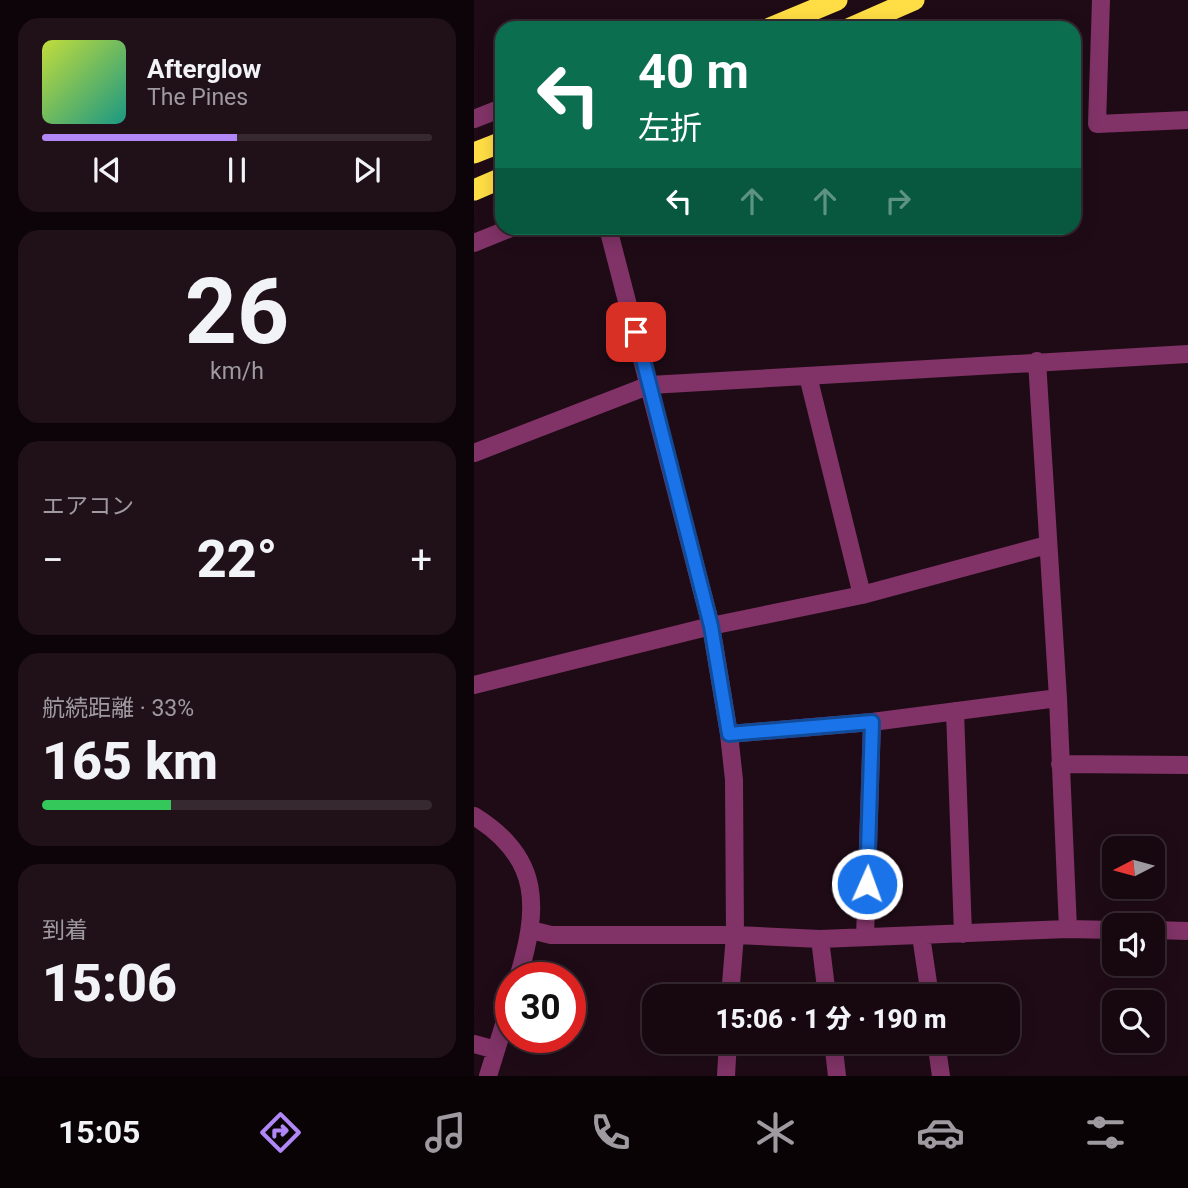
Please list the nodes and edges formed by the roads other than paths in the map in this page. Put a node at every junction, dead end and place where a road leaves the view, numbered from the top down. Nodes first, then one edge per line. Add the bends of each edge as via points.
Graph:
1 (837, 0) edge
2 (914, 0) edge
3 (1101, 0) edge
4 (787, 21) edge
5 (866, 21) edge
6 (495, 111) edge
7 (474, 119) edge
8 (1188, 120) edge
9 (495, 145) edge
10 (474, 153) edge
11 (495, 181) edge
12 (474, 190) edge
13 (495, 234) edge
14 (610, 235) edge
15 (474, 243) edge
16 (1188, 354) edge
17 (1037, 361) junction
18 (808, 376) junction
19 (650, 385) junction
20 (474, 453) edge
21 (1047, 545) junction
22 (862, 595) junction
23 (711, 626) junction
24 (474, 685) edge
25 (1058, 698) junction
26 (955, 711) junction
27 (872, 722) junction
28 (729, 734) junction
29 (1060, 764) junction
30 (1188, 765) edge
31 (474, 816) edge
32 (1068, 929) junction
33 (531, 930) junction
34 (1102, 930) edge
35 (1165, 930) edge
36 (1188, 931) edge
37 (963, 934) junction
38 (735, 935) junction
39 (921, 936) junction
40 (865, 937) junction
41 (820, 939) junction
42 (522, 962) edge
43 (731, 984) edge
44 (826, 984) edge
45 (928, 984) edge
46 (474, 1044) edge
47 (495, 1050) edge
48 (495, 1053) edge
49 (727, 1054) edge
50 (834, 1054) edge
51 (938, 1054) edge
52 (488, 1076) edge
53 (726, 1076) edge
54 (837, 1076) edge
55 (941, 1076) edge

1 - 4 highway
2 - 5 highway
3 - 8 street via 1097,124
6 - 7 street
9 - 10 highway
11 - 12 highway
13 - 15 street
14 - 19 street
16 - 17 street
17 - 18 street
17 - 21 street
18 - 19 street
18 - 22 street
19 - 20 street
19 - 23 street
21 - 22 street
21 - 25 street
22 - 23 street
23 - 24 street
23 - 28 street
25 - 26 street
25 - 29 street
26 - 27 street
26 - 37 street
27 - 28 street
27 - 40 street
28 - 38 street via 734,780
29 - 30 street
29 - 32 street
31 - 33 street via 496,829 525,869 532,898
32 - 34 street
32 - 37 street
33 - 38 street via 551,935
33 - 42 street
35 - 36 street
37 - 39 street
38 - 41 street
38 - 43 street
39 - 40 street
39 - 45 street
40 - 41 street
41 - 44 street
46 - 47 street
48 - 52 street
49 - 53 street
50 - 54 street
51 - 55 street

